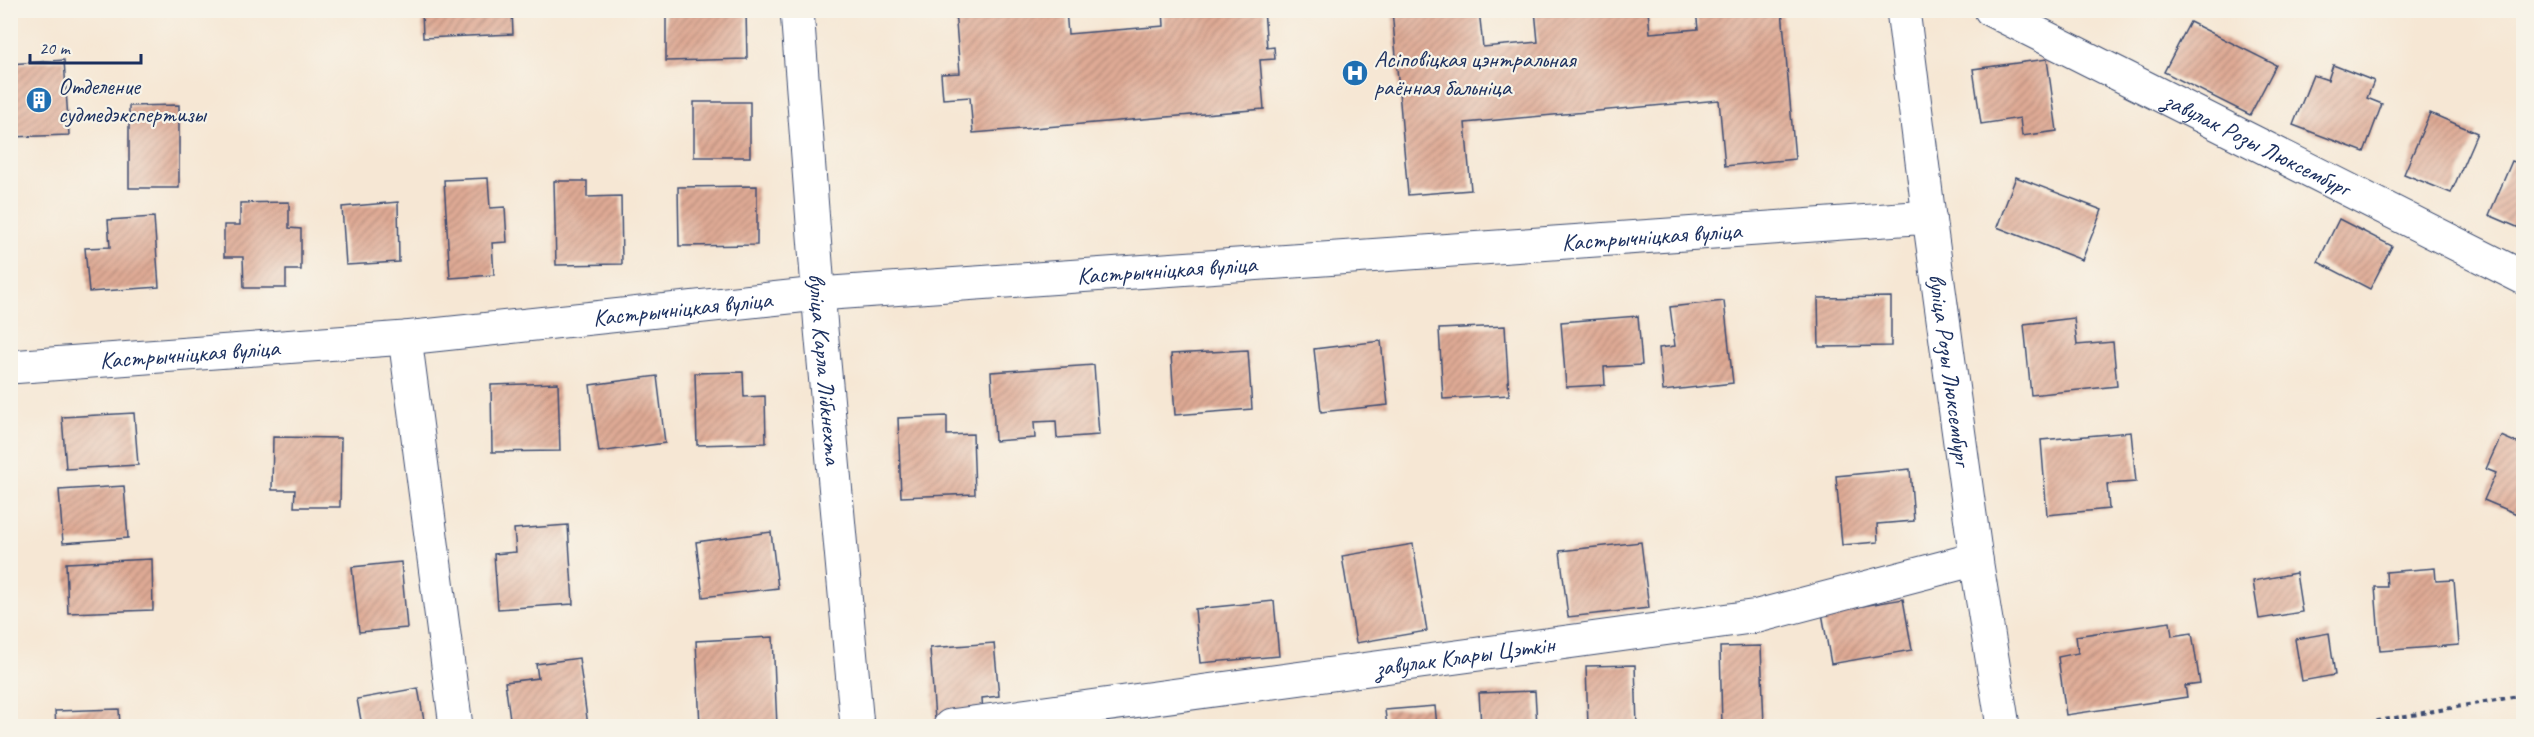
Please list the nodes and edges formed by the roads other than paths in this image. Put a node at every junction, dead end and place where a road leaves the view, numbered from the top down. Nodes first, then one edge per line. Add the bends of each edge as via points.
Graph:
1 (796, 10) edge
2 (1903, 10) edge
3 (1990, 10) edge
4 (1929, 217) junction
5 (2523, 278) edge
6 (818, 294) junction
7 (405, 338) junction
8 (10, 367) edge
9 (1976, 559) junction
10 (456, 726) edge
11 (857, 726) edge
12 (950, 726) edge
13 (2003, 726) edge

1 - 6 street, вуліца Карла Лібкнехта
2 - 4 street, вуліца Розы Люксембург
3 - 5 street, завулак Розы Люксембург
4 - 6 street, Кастрычніцкая вуліца
4 - 9 street, вуліца Розы Люксембург
6 - 7 street, Кастрычніцкая вуліца
6 - 11 street, вуліца Карла Лібкнехта
7 - 8 street, Кастрычніцкая вуліца
7 - 10 street
9 - 12 street, завулак Клары Цэткін via 1758,616
9 - 13 street, вуліца Розы Люксембург

